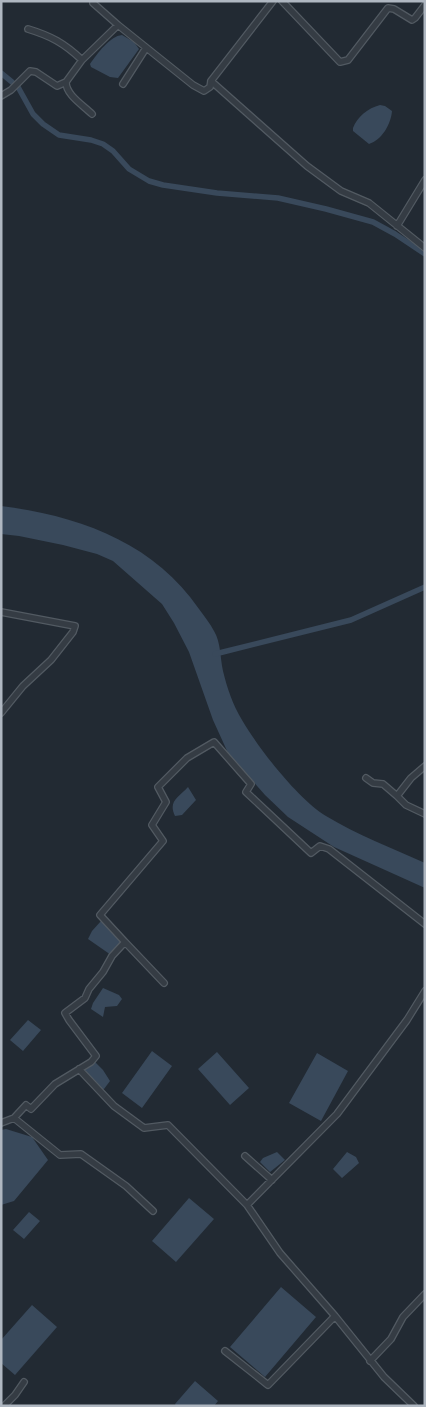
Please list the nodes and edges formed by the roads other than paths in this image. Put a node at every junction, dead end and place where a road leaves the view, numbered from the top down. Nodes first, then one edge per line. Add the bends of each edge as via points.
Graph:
1 (94, 1) edge
2 (274, 1) edge
3 (282, 1) edge
4 (425, 5) edge
5 (118, 25) junction
6 (28, 29) dead end
7 (146, 48) junction
8 (82, 60) junction
9 (211, 80) junction
10 (66, 82) junction
11 (122, 84) dead end
12 (1, 96) edge
13 (92, 114) dead end
14 (425, 180) edge
15 (397, 226) junction
16 (425, 248) edge
17 (1, 612) edge
18 (1, 713) edge
19 (425, 766) edge
20 (366, 778) dead end
21 (398, 796) junction
22 (425, 814) edge
23 (425, 924) edge
24 (126, 942) junction
25 (164, 982) dead end
26 (425, 991) edge
27 (79, 1069) junction
28 (14, 1118) junction
29 (1, 1123) edge
30 (245, 1156) dead end
31 (272, 1180) junction
32 (247, 1205) junction
33 (153, 1212) dead end
34 (425, 1294) edge
35 (334, 1316) junction
36 (226, 1351) dead end
37 (370, 1361) junction
38 (24, 1382) dead end
39 (4, 1406) edge
40 (414, 1406) edge

1 - 5 street
2 - 9 street
3 - 4 street via 340,62 348,60 388,8 412,20
5 - 7 street
5 - 8 street
6 - 8 street via 54,38
7 - 9 street via 204,91 210,87
7 - 11 street
8 - 10 street
9 - 15 street via 307,166 341,191 369,203
10 - 12 street via 57,86 30,71
10 - 13 street via 69,92
14 - 15 street
15 - 16 street
17 - 18 street via 75,626 51,660 23,686
19 - 21 street
20 - 21 street via 373,783 384,784
21 - 22 street via 406,805
23 - 24 street via 329,849 320,846 311,853 246,792 251,784 214,742 187,758 158,787 166,802 152,824 163,841 100,915
24 - 25 street
24 - 27 street via 112,956 86,998 65,1013 96,1056
26 - 31 street via 337,1114
27 - 28 street via 55,1084 31,1109 26,1105
27 - 32 street via 114,1106 144,1128 168,1125
28 - 29 street
28 - 33 street via 60,1155 81,1154 126,1186
30 - 31 street
31 - 32 street
32 - 35 street via 280,1253
34 - 37 street
35 - 36 street via 268,1385
35 - 37 street
37 - 40 street
38 - 39 street

